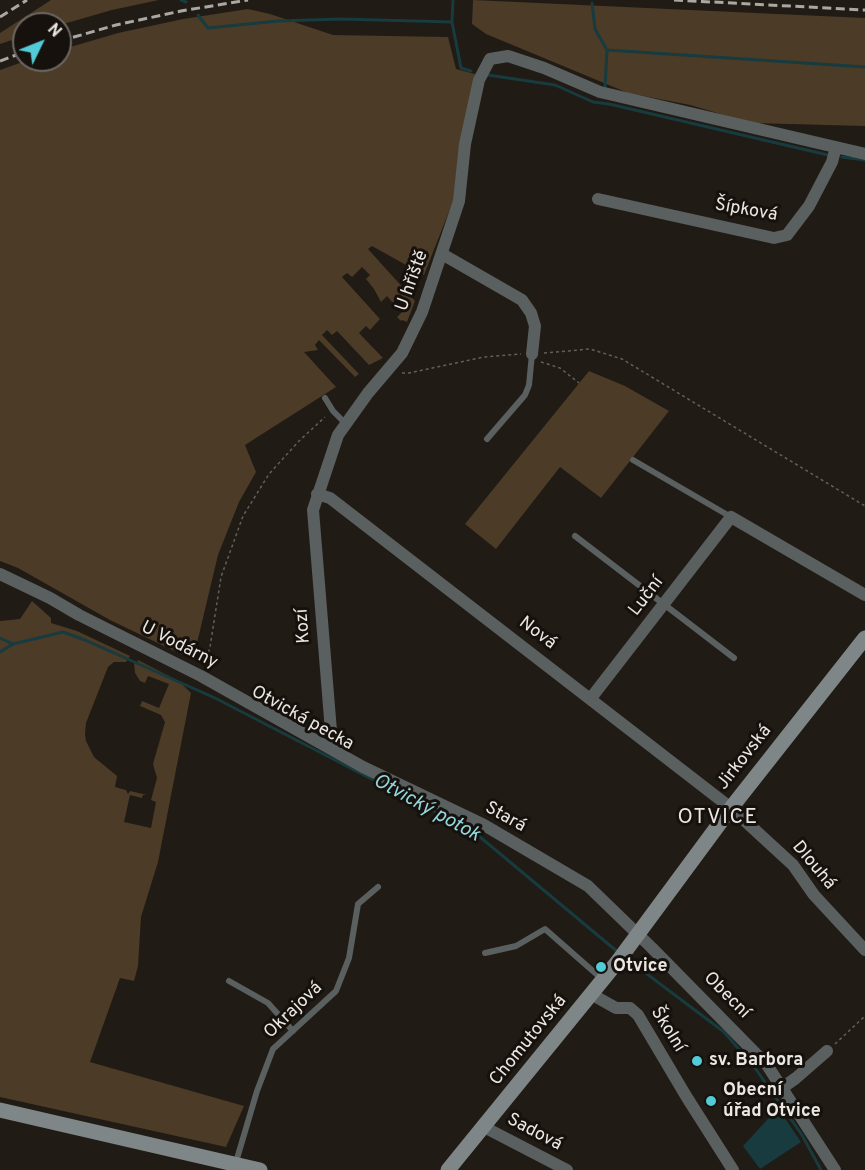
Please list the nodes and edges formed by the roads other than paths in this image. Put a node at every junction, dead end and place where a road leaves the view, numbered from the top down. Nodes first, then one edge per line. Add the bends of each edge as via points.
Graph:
1 (836, 147) junction
2 (865, 154) edge
3 (598, 199) dead end
4 (442, 254) junction
5 (532, 358) joint
6 (325, 398) dead end
7 (345, 423) junction
8 (488, 439) dead end
9 (633, 460) dead end
10 (317, 494) junction
11 (731, 517) junction
12 (575, 536) dead end
13 (0, 574) edge
14 (865, 595) edge
15 (664, 604) junction
16 (865, 638) edge
17 (734, 658) dead end
18 (591, 698) junction
19 (340, 754) junction
20 (731, 808) junction
21 (378, 887) dead end
22 (634, 940) junction
23 (865, 950) edge
24 (485, 953) dead end
25 (603, 980) junction
26 (229, 981) dead end
27 (591, 994) junction
28 (293, 1031) junction
29 (829, 1049) road end
30 (782, 1088) junction
31 (0, 1110) edge
32 (484, 1127) junction
33 (236, 1163) junction
34 (260, 1170) edge
35 (448, 1170) edge
36 (567, 1170) edge
37 (733, 1170) edge
38 (835, 1170) edge

1 - 2 street
1 - 3 street, Šípková via 809,206 786,236 774,238
1 - 4 street, U hřiště via 600,92 508,56 490,59 479,80 465,144 459,201
4 - 5 street via 522,300 535,326
4 - 7 street, U hřiště via 422,312 402,353
5 - 8 lane via 525,395
6 - 7 lane
7 - 10 street, U hřiště
9 - 11 lane
10 - 18 street, Nová via 330,498
10 - 19 street, Kozí via 313,510 331,731
11 - 14 street
11 - 15 street, Luční
12 - 15 lane
13 - 19 street, U Vodárny via 201,676
15 - 17 lane
15 - 18 street, Luční
16 - 20 main road, Jirkovská
18 - 20 street, Nová
19 - 22 street, Stará via 484,825 588,886
20 - 22 main road, Jirkovská
20 - 23 street, Dlouhá via 793,866 814,896
21 - 28 lane, Okrajová via 358,904 349,958 336,991
22 - 25 main road, Chomutovská
22 - 30 street, Obecní via 728,1023 767,1065
24 - 25 lane via 516,946 545,929
25 - 27 main road, Chomutovská
26 - 28 lane via 268,1003
27 - 32 main road, Chomutovská
27 - 37 street, Školní via 616,1008 630,1008 638,1015
28 - 33 lane, Okrajová via 273,1049
29 - 30 street
30 - 38 street, Obecní
31 - 33 main road
32 - 35 main road, Chomutovská
32 - 36 street, Sadová
33 - 34 main road

